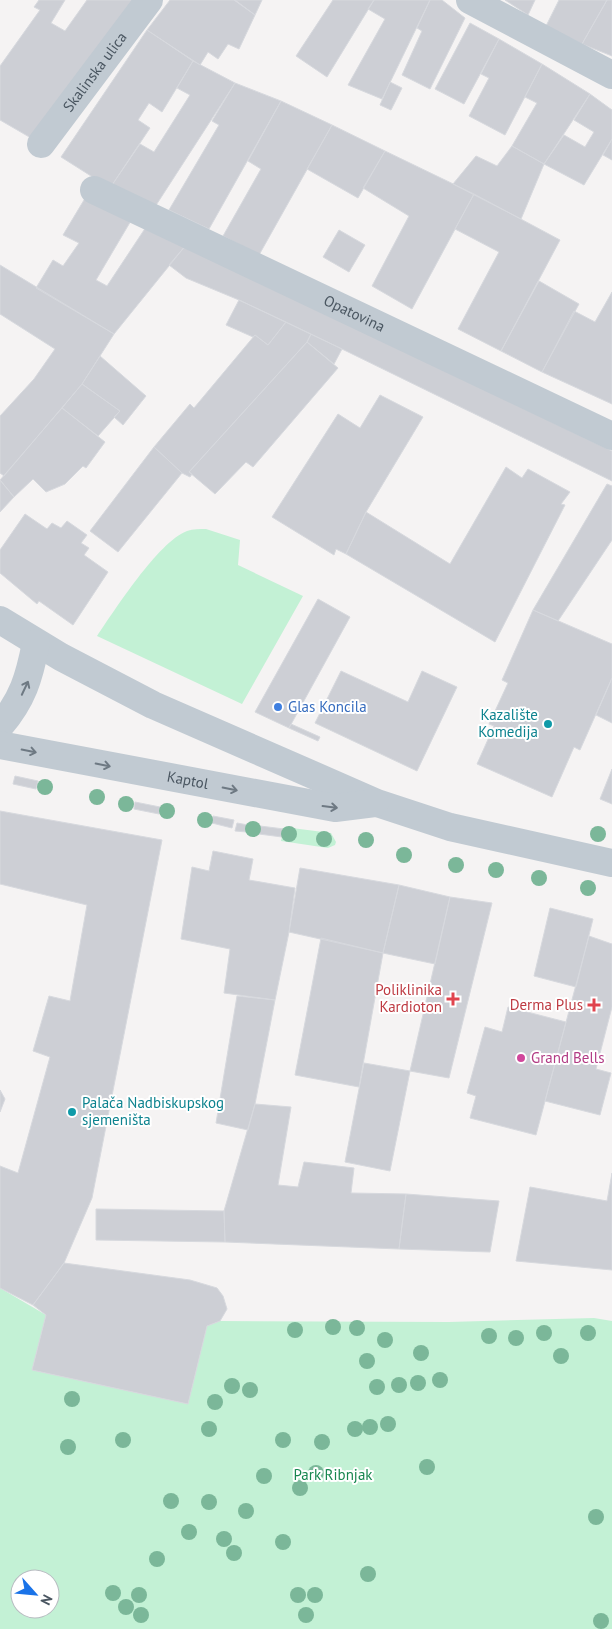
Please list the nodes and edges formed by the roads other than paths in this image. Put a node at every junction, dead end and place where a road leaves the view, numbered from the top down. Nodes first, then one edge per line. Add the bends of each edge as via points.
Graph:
1 (149, 0) edge
2 (470, 0) edge
3 (612, 75) edge
4 (41, 144) dead end
5 (94, 190) dead end
6 (612, 436) edge
7 (0, 620) edge
8 (36, 643) junction
9 (0, 726) edge
10 (0, 745) edge
11 (377, 803) junction
12 (612, 864) edge

1 - 4 street, Skalinska ulica
2 - 3 street
5 - 6 street, Opatovina
7 - 8 street
9 -> 8 street via 15,708 29,678
8 - 11 street via 153,705
10 -> 11 street, Kaptol via 335,808
11 - 12 street via 450,827

